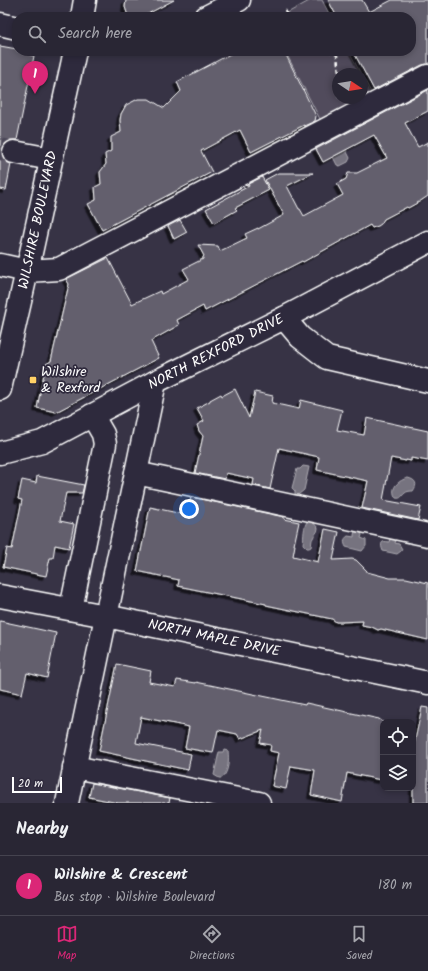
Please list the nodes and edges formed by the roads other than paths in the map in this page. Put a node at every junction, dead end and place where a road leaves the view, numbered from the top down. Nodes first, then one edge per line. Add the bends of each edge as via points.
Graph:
1 (85, 0) edge
2 (239, 0) edge
3 (83, 12) edge
4 (216, 12) edge
5 (0, 24) edge
6 (12, 27) edge
7 (74, 56) edge
8 (428, 76) edge
9 (14, 152) tunnel mouth
10 (52, 159) junction
11 (428, 242) edge
12 (0, 265) edge
13 (27, 271) junction
14 (284, 318) junction
15 (428, 381) edge
16 (155, 382) junction
17 (0, 389) edge
18 (92, 415) junction
19 (0, 453) edge
20 (136, 474) junction
21 (428, 536) edge
22 (0, 596) edge
23 (71, 609) junction
24 (106, 616) junction
25 (428, 683) edge
26 (74, 767) junction
27 (67, 803) edge
28 (259, 803) edge

1 - 3 street
2 - 4 street
5 - 6 street
7 - 10 street, WILSHIRE BOULEVARD
8 - 13 street via 59,270
9 - 10 street
10 - 13 street, WILSHIRE BOULEVARD
11 - 14 street, NORTH REXFORD DRIVE
12 - 13 street
13 - 17 street, WILSHIRE BOULEVARD
14 - 15 street via 300,337 327,358
14 - 16 street, NORTH REXFORD DRIVE
16 - 18 street, NORTH REXFORD DRIVE
16 - 20 street
18 - 19 street, NORTH REXFORD DRIVE via 42,442
18 - 23 street via 103,434 105,444
20 - 21 street
20 - 24 street
22 - 23 street, NORTH MAPLE DRIVE
23 - 24 street, NORTH MAPLE DRIVE
24 - 25 street, NORTH MAPLE DRIVE
24 - 26 street
26 - 27 street
26 - 28 street

